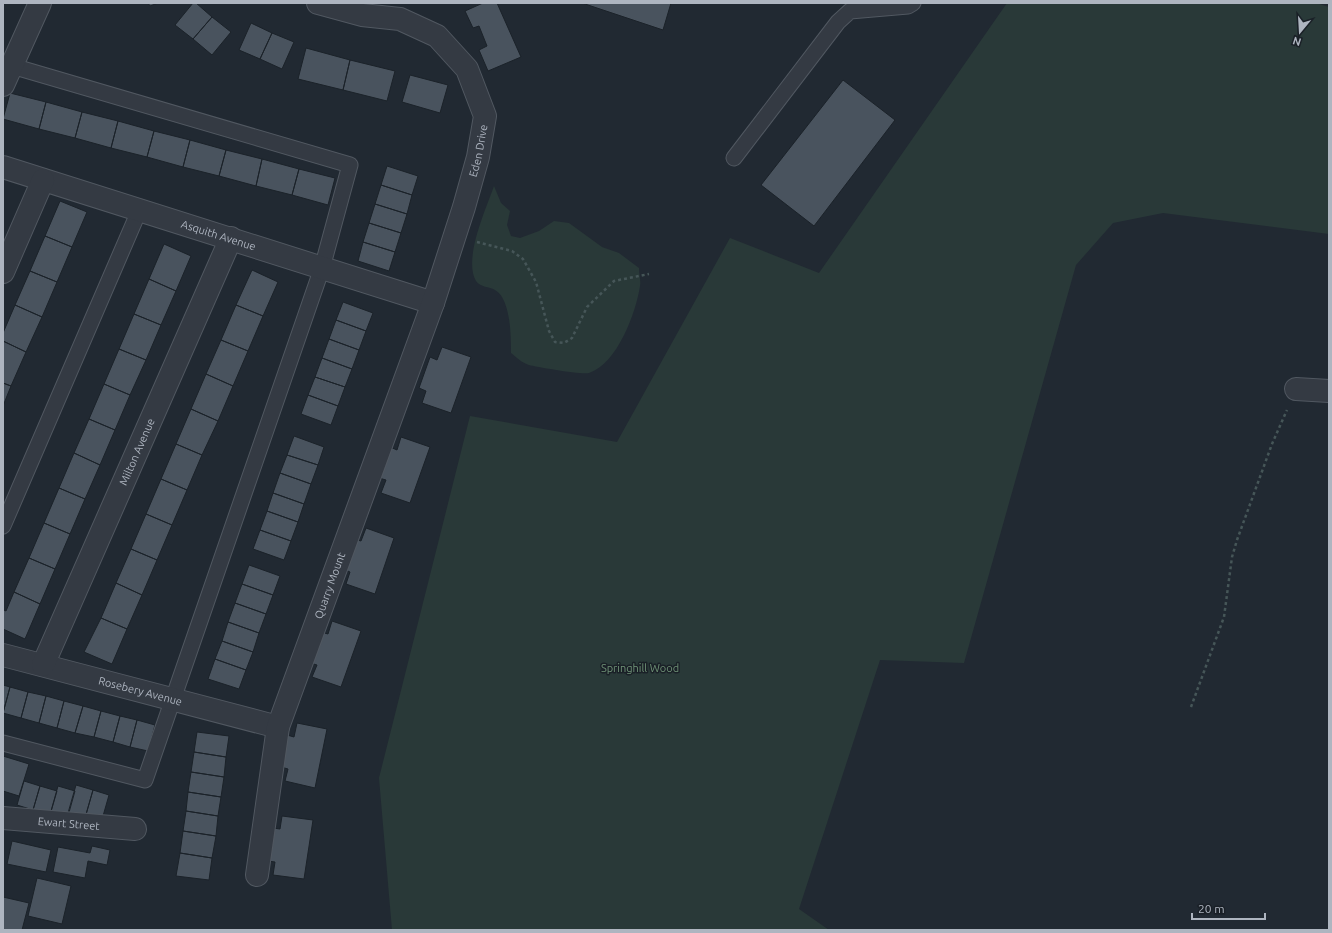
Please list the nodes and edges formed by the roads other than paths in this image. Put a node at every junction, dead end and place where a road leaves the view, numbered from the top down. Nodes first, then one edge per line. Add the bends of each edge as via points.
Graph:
1 (40, 3) edge
2 (318, 3) edge
3 (913, 3) edge
4 (403, 11) edge
5 (7, 76) edge
6 (734, 158) dead end
7 (3, 167) edge
8 (43, 180) junction
9 (139, 211) junction
10 (231, 238) junction
11 (322, 268) junction
12 (3, 272) edge
13 (433, 303) junction
14 (1296, 389) road end
15 (1329, 391) edge
16 (3, 526) edge
17 (3, 655) edge
18 (43, 665) junction
19 (172, 699) junction
20 (278, 727) junction
21 (3, 743) edge
22 (3, 818) edge
23 (135, 829) dead end
24 (257, 875) dead end

1 - 5 street
2 - 4 street, Eden Drive via 362,15
3 - 6 lane via 908,6 850,11 838,22
4 - 13 street, Eden Drive via 437,36 467,69 485,116 478,157
5 - 11 lane via 350,165
7 - 8 street, Asquith Avenue
8 - 9 street, Asquith Avenue
8 - 12 street
9 - 10 street, Asquith Avenue
9 - 16 lane
10 - 11 street, Asquith Avenue
10 - 18 street, Milton Avenue
11 - 13 street, Asquith Avenue
11 - 19 lane
13 - 20 street, Quarry Mount
14 - 15 street
17 - 18 street, Rosebery Avenue
18 - 19 street, Rosebery Avenue
19 - 20 street, Rosebery Avenue
19 - 21 lane via 145,780
20 - 24 street, Quarry Mount
22 - 23 street, Ewart Street

